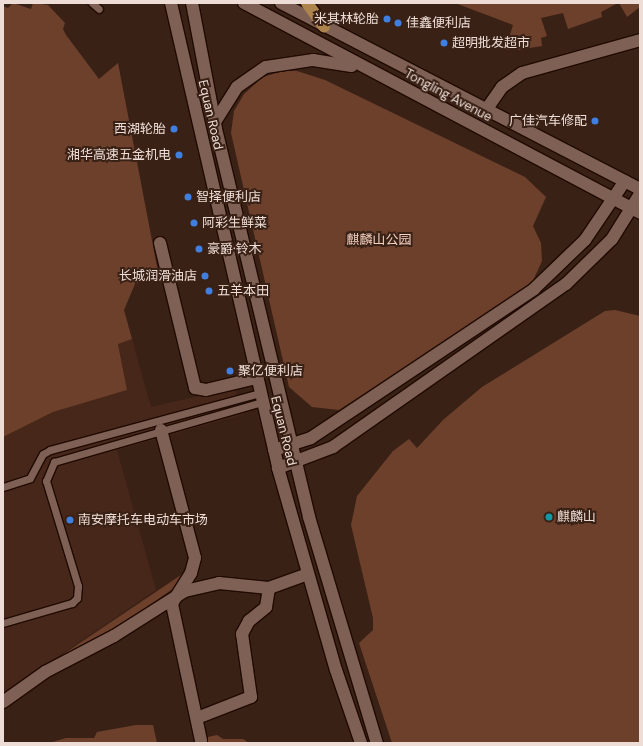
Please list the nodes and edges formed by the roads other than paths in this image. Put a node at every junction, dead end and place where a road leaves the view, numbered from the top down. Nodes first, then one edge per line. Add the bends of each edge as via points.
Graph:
1 (92, 3) edge
2 (171, 3) edge
3 (192, 3) edge
4 (244, 3) edge
5 (281, 3) edge
6 (307, 3) edge
7 (99, 9) dead end
8 (324, 26) junction
9 (640, 40) edge
10 (372, 72) junction
11 (486, 110) junction
12 (215, 122) junction
13 (625, 181) junction
14 (640, 189) edge
15 (640, 194) edge
16 (614, 199) junction
17 (636, 211) edge
18 (160, 243) dead end
19 (256, 378) junction
20 (261, 398) junction
21 (161, 430) junction
22 (293, 445) junction
23 (274, 450) junction
24 (298, 463) junction
25 (278, 468) junction
26 (3, 487) edge
27 (308, 574) junction
28 (269, 588) junction
29 (177, 595) junction
30 (3, 623) edge
31 (3, 702) edge
32 (196, 718) junction
33 (201, 741) dead end
34 (361, 743) edge
35 (377, 743) edge

1 - 7 lane
2 - 19 main road, Equan Road
3 - 12 main road, Equan Road
4 - 10 main road, Tongling Avenue
5 - 8 main road, Tongling Avenue
6 - 8 main road
8 - 11 main road, Tongling Avenue
9 - 11 main road via 522,73 502,87
10 - 12 main road via 313,60 275,64 255,71 237,87
10 - 16 main road, Tongling Avenue
11 - 13 main road, Tongling Avenue
12 - 22 main road, Equan Road
13 - 14 main road, Tongling Avenue
13 - 16 main road
15 - 17 main road
16 - 17 main road, Tongling Avenue
16 - 22 main road via 586,240 534,289 366,404 311,438
17 - 24 main road via 612,239 566,284 366,425 333,447
18 - 19 main road via 195,388 206,390
19 - 20 main road, Equan Road
20 - 21 lane
20 - 23 main road, Equan Road
20 - 26 lane via 50,450 43,454 30,478
21 - 29 main road via 195,558 191,573
21 - 30 lane via 54,462 46,481 78,586 77,598 72,603
22 - 23 main road
22 - 24 main road, Equan Road
23 - 25 main road, Equan Road
24 - 25 main road
24 - 35 main road, Equan Road via 329,590
25 - 27 main road, Equan Road
27 - 28 main road
27 - 34 main road, Equan Road
28 - 29 main road via 219,584
28 - 32 main road via 266,607 249,621 242,634 251,697
29 - 31 main road via 114,636 45,672
29 - 32 main road via 173,611
32 - 33 main road

